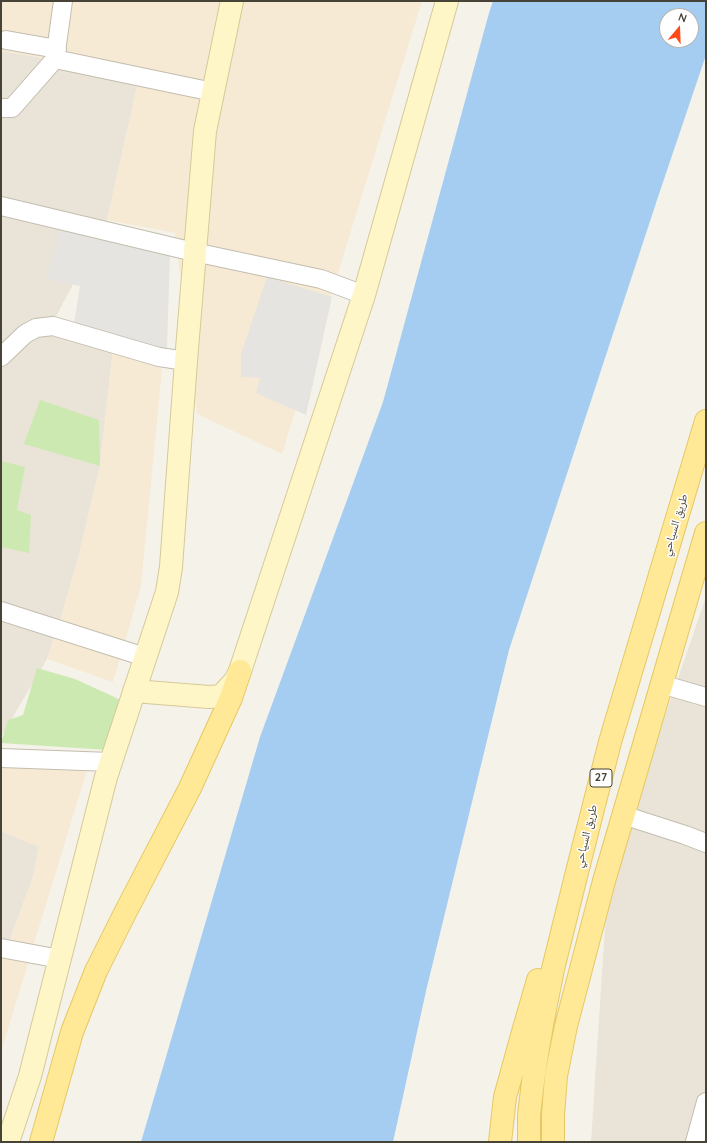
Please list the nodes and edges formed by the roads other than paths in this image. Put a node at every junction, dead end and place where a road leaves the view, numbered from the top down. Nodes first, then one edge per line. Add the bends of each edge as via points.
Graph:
1 (63, 1) edge
2 (232, 1) edge
3 (447, 1) edge
4 (6, 40) dead end
5 (56, 54) junction
6 (213, 92) junction
7 (1, 108) edge
8 (1, 206) edge
9 (194, 252) junction
10 (364, 295) junction
11 (1, 357) edge
12 (186, 361) junction
13 (706, 421) edge
14 (706, 533) edge
15 (1, 611) edge
16 (145, 657) junction
17 (240, 671) junction
18 (631, 674) junction
19 (662, 684) junction
20 (134, 691) junction
21 (706, 697) edge
22 (610, 742) junction
23 (1, 758) edge
24 (111, 762) junction
25 (623, 815) junction
26 (706, 843) edge
27 (1, 948) edge
28 (60, 959) junction
29 (706, 1102) edge
30 (6, 1138) edge
31 (41, 1142) edge
32 (500, 1142) edge
33 (529, 1142) edge
34 (552, 1142) edge
35 (695, 1142) edge

1 - 5 street
2 - 6 street
3 - 10 street
4 - 5 street
5 - 6 street
5 - 7 street via 12,108
6 - 9 street via 205,131
8 - 9 street
9 - 10 street via 321,279
9 - 12 street
10 - 17 street
11 - 12 street via 25,334 36,328 53,326 159,357
12 - 16 street via 171,567 167,592
13 - 18 main road, طريق السياحي / 27
14 - 19 main road
15 - 16 street
16 - 20 street
17 - 20 street via 235,681 221,696
17 - 31 main road via 231,698 190,788 96,971 72,1032
18 - 19 main road
18 - 22 main road, طريق السياحي / 27
19 - 21 street
19 - 25 main road
20 - 24 street
22 - 32 main road via 522,1032 505,1097
22 - 33 main road, طريق السياحي / 27 via 542,1025 529,1115
23 - 24 street
24 - 28 street
25 - 26 street
25 - 34 main road via 566,1026 556,1076
27 - 28 street
28 - 30 street via 30,1076
29 - 35 street

